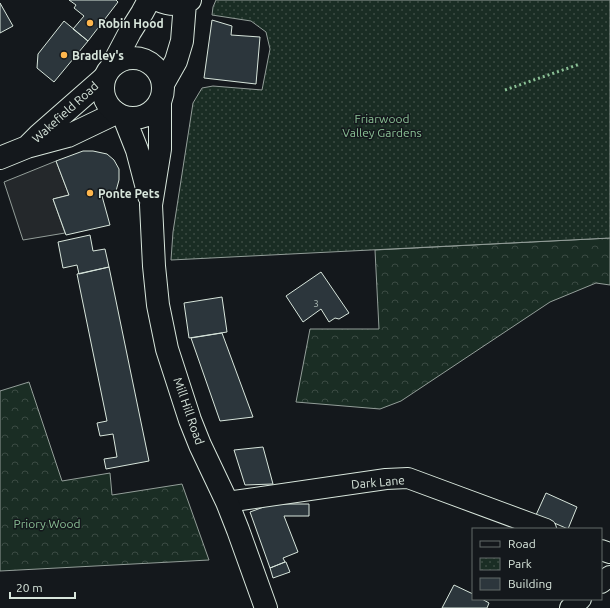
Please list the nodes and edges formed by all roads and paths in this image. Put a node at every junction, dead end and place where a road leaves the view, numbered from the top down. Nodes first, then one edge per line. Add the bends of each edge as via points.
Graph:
1 (149, 0) edge
2 (158, 0) edge
3 (188, 1) edge
4 (108, 72) junction
5 (162, 92) junction
6 (120, 115) junction
7 (27, 147) junction
8 (0, 158) edge
9 (151, 205) junction
10 (226, 502) junction
11 (543, 528) edge
12 (610, 576) edge
13 (602, 582) edge
14 (581, 600) edge
15 (266, 608) edge
16 (570, 608) edge

1 - 4 main road
2 - 3 main road via 176,5
3 - 5 main road via 182,41
4 - 5 main road via 120,61 139,58 155,67 160,75
4 - 6 main road via 102,88 104,98 108,106
4 - 7 main road, Wakefield Road
5 - 6 main road via 155,108 149,114 132,118
5 - 9 main road, Mill Hill Road via 160,149
6 - 7 main road, Wakefield Road via 68,136
6 - 9 main road, Mill Hill Road via 137,150
7 - 8 main road, Wakefield Road
9 - 10 main road, Mill Hill Road via 158,305 167,349 198,439
10 - 11 street, Dark Lane via 408,478
10 - 15 main road, Mill Hill Road
12 - 13 street
14 - 16 street

